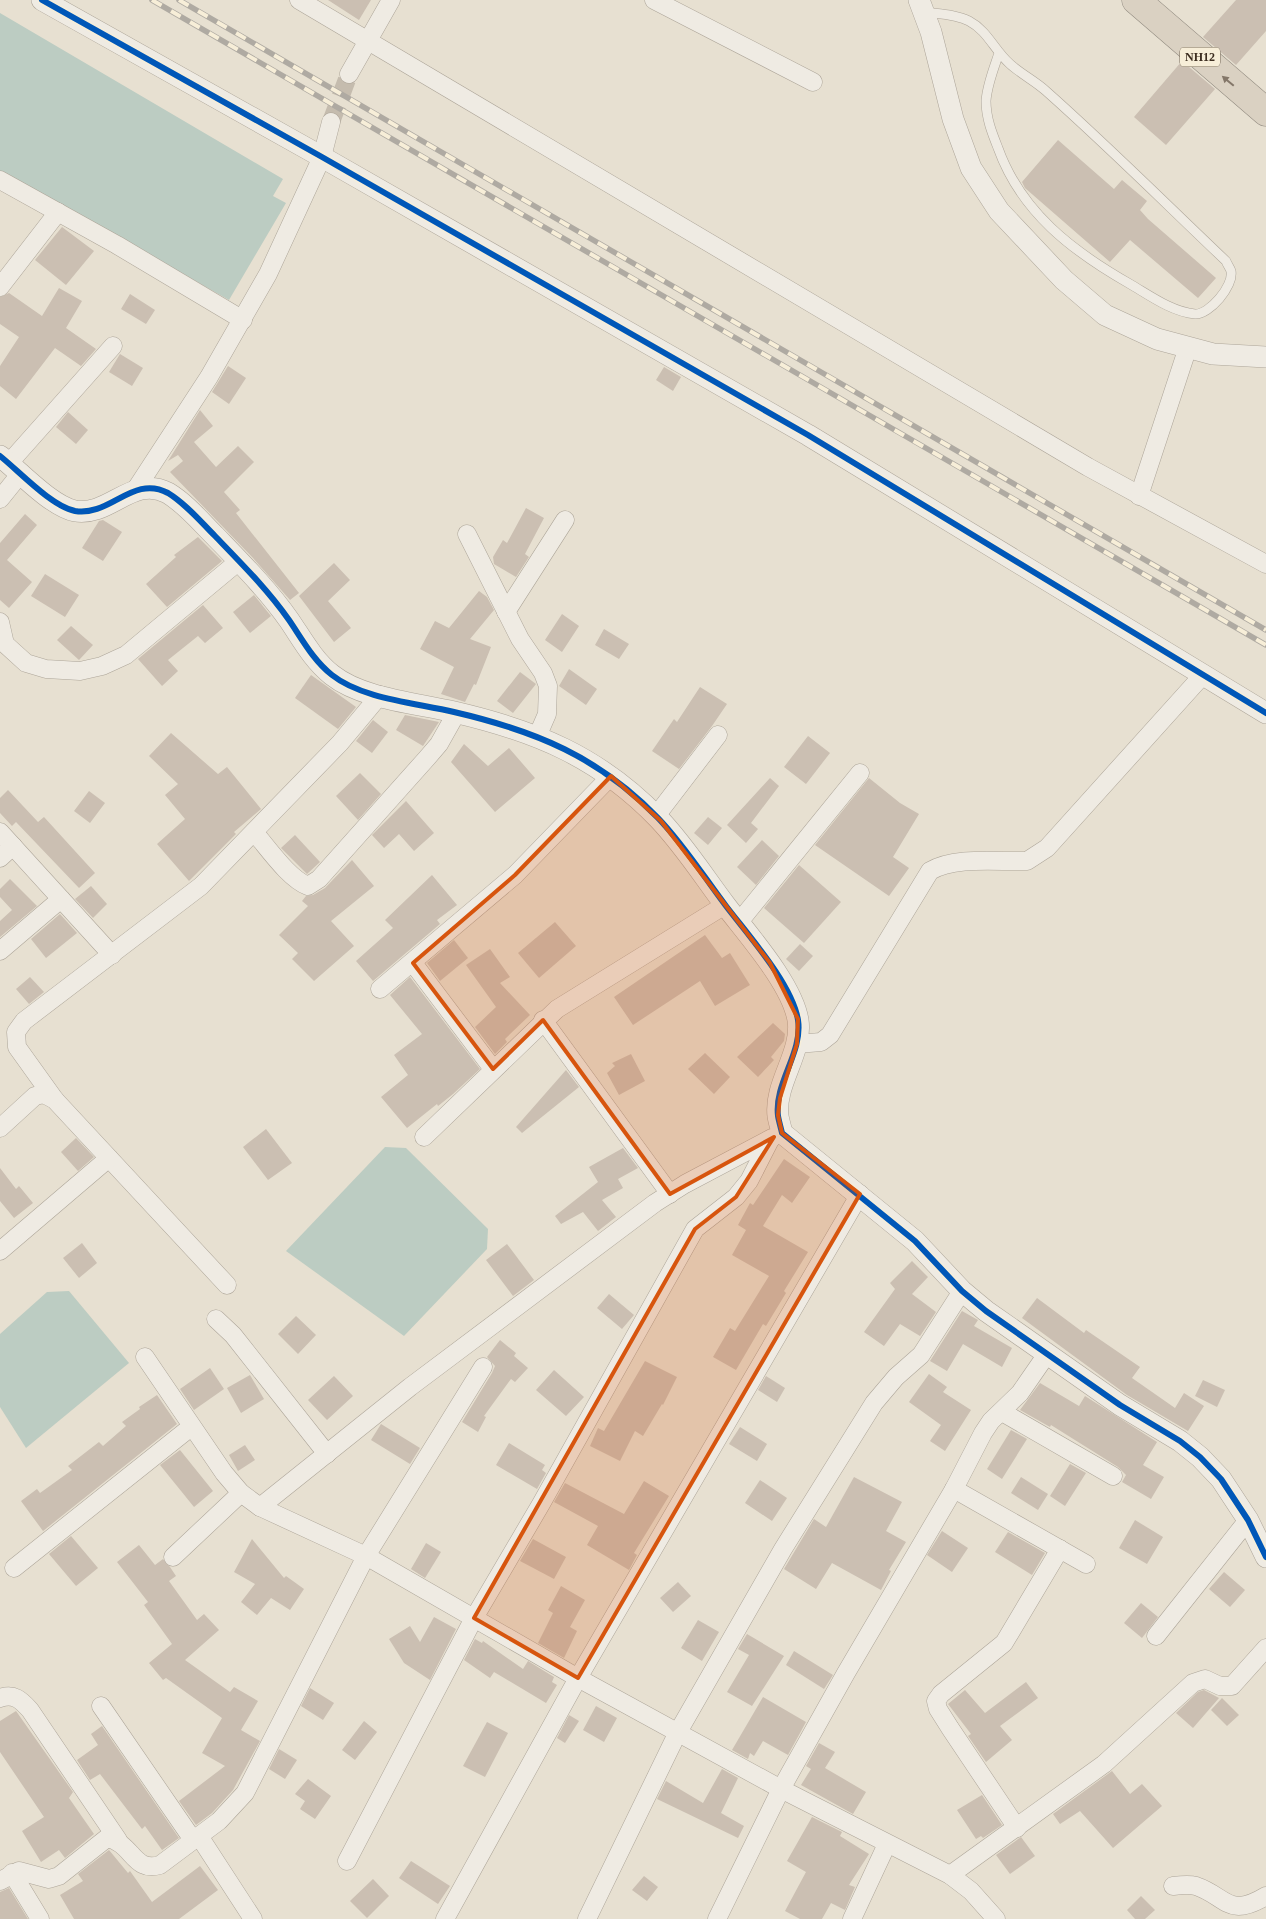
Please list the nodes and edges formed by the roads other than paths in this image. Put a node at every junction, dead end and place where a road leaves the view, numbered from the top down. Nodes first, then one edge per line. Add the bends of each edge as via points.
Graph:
1 (42, 0) edge
2 (298, 0) edge
3 (391, 0) edge
4 (654, 0) edge
5 (1136, 0) edge
6 (922, 6) edge
7 (366, 41) junction
8 (999, 53) junction
9 (349, 74) tunnel mouth
10 (813, 82) dead end
11 (1266, 112) edge
12 (331, 122) tunnel mouth
13 (322, 156) junction
14 (0, 180) edge
15 (58, 212) junction
16 (0, 288) edge
17 (243, 320) junction
18 (113, 346) dead end
19 (1188, 347) junction
20 (1266, 357) edge
21 (10, 464) edge
22 (136, 489) junction
23 (1139, 496) junction
24 (0, 499) edge
25 (566, 520) dead end
26 (467, 534) dead end
27 (239, 561) junction
28 (1266, 564) edge
29 (506, 612) junction
30 (0, 622) edge
31 (1202, 676) junction
32 (380, 695) junction
33 (457, 712) junction
34 (1266, 712) edge
35 (718, 735) dead end
36 (537, 737) junction
37 (860, 773) dead end
38 (611, 776) junction
39 (656, 816) junction
40 (0, 832) edge
41 (254, 832) junction
42 (13, 846) junction
43 (0, 858) edge
44 (61, 899) junction
45 (725, 905) junction
46 (739, 922) junction
47 (0, 951) edge
48 (112, 956) junction
49 (413, 963) junction
50 (380, 990) dead end
51 (543, 1020) junction
52 (797, 1044) junction
53 (493, 1069) junction
54 (54, 1100) junction
55 (0, 1128) edge
56 (776, 1136) junction
57 (424, 1137) dead end
58 (109, 1158) junction
59 (670, 1194) junction
60 (860, 1194) junction
61 (0, 1251) edge
62 (227, 1285) dead end
63 (962, 1291) junction
64 (216, 1319) dead end
65 (1047, 1354) junction
66 (145, 1357) dead end
67 (483, 1366) dead end
68 (1002, 1412) junction
69 (192, 1427) junction
70 (327, 1454) junction
71 (1113, 1476) dead end
72 (954, 1489) junction
73 (241, 1493) junction
74 (260, 1507) junction
75 (1248, 1520) junction
76 (1060, 1549) junction
77 (366, 1556) junction
78 (172, 1557) dead end
79 (1266, 1557) edge
80 (1086, 1564) dead end
81 (14, 1568) dead end
82 (474, 1618) junction
83 (1156, 1636) dead end
84 (1266, 1648) edge
85 (578, 1678) junction
86 (0, 1698) edge
87 (101, 1706) dead end
88 (678, 1732) junction
89 (781, 1789) junction
90 (1017, 1828) junction
91 (196, 1838) junction
92 (118, 1840) junction
93 (887, 1844) junction
94 (347, 1861) dead end
95 (950, 1875) junction
96 (6, 1877) edge
97 (1173, 1886) dead end
98 (1266, 1896) edge
99 (988, 1915) edge
100 (40, 1919) edge
101 (253, 1919) edge
102 (444, 1919) edge
103 (587, 1919) edge
104 (717, 1919) edge
105 (852, 1919) edge

1 - 13 street
2 - 7 street
3 - 7 street
4 - 10 street
11 -> 5 highway, NH12
6 - 8 lane via 967,20 993,41
6 - 19 street via 953,119 971,168 999,211 1064,280 1105,315 1158,339
7 - 9 street
7 - 23 street
8 - 8 lane via 1046,91 1226,261 1231,272 1229,284 1209,308 1197,315 1180,312 1101,268 1036,214 1008,174 989,124 986,100
12 - 13 street
13 - 17 street via 268,274
13 - 31 street via 808,435
14 - 15 street
15 - 16 street
15 - 17 street
17 - 22 street
18 - 21 street
19 - 20 street via 1213,354
19 - 23 street
21 - 22 street via 51,499 74,511 99,510
21 - 24 street
22 - 27 street via 164,491 182,502
23 - 28 street
25 - 29 street
26 - 29 street
27 - 30 street via 126,655 102,666 80,671 46,669 26,663 5,644
27 - 32 street via 283,613 315,659 333,676
29 - 36 street via 548,686 547,714
31 - 34 street
31 - 52 street via 1048,848 1027,861 953,863 930,871 830,1035 821,1042
32 - 33 street
32 - 41 street via 340,743
33 - 36 street
33 - 41 street via 439,744 422,765 319,879 308,886 293,876
35 - 39 street
36 - 38 street via 577,754
37 - 46 street
38 - 39 street
38 - 49 street via 515,875
39 - 45 street
40 - 42 street
41 - 48 street via 201,886
42 - 43 street
42 - 44 street
44 - 47 street
44 - 48 street
45 - 46 street
45 - 51 street via 573,998
46 - 52 street via 770,963 789,996 798,1020
48 - 54 street via 24,1021 16,1032 17,1047
49 - 50 street
49 - 53 street
51 - 53 street
51 - 59 street
52 - 56 street via 780,1098
53 - 57 street
54 - 55 street via 44,1094 34,1096
54 - 58 street
56 - 59 street
56 - 60 street
56 - 82 street via 736,1197 695,1229
58 - 61 street
58 - 62 street
59 - 70 street
60 - 63 street via 915,1241
60 - 85 street
63 - 65 street
63 - 88 street via 921,1355 896,1376 874,1402 783,1549
64 - 70 street via 233,1335
65 - 68 street via 1020,1393
65 - 75 street via 1200,1457 1221,1479
66 - 69 street
67 - 77 street
68 - 71 street
68 - 72 street via 983,1433
69 - 73 street
69 - 81 street
70 - 74 street
72 - 76 street
72 - 89 street
73 - 74 street
73 - 78 street
74 - 77 street
75 - 79 street
75 - 83 street
76 - 80 street
76 - 90 street via 1004,1644 936,1700 950,1728
77 - 82 street
77 - 91 street via 244,1793 226,1814
82 - 85 street
82 - 94 street
84 - 90 street via 1232,1686 1220,1686 1205,1679 1193,1683 1104,1764
85 - 88 street
85 - 102 street
86 - 92 street via 11,1696 21,1700 30,1710
87 - 91 street
88 - 89 street
88 - 103 street
89 - 93 street
89 - 104 street
90 - 95 street
91 - 92 street via 160,1865 152,1867 137,1861
91 - 101 street
92 - 96 street via 107,1838 59,1876 49,1879 27,1872
93 - 95 street
93 - 105 street
95 - 99 street
96 - 100 street
97 - 98 street via 1198,1887 1227,1908 1238,1911 1250,1909

